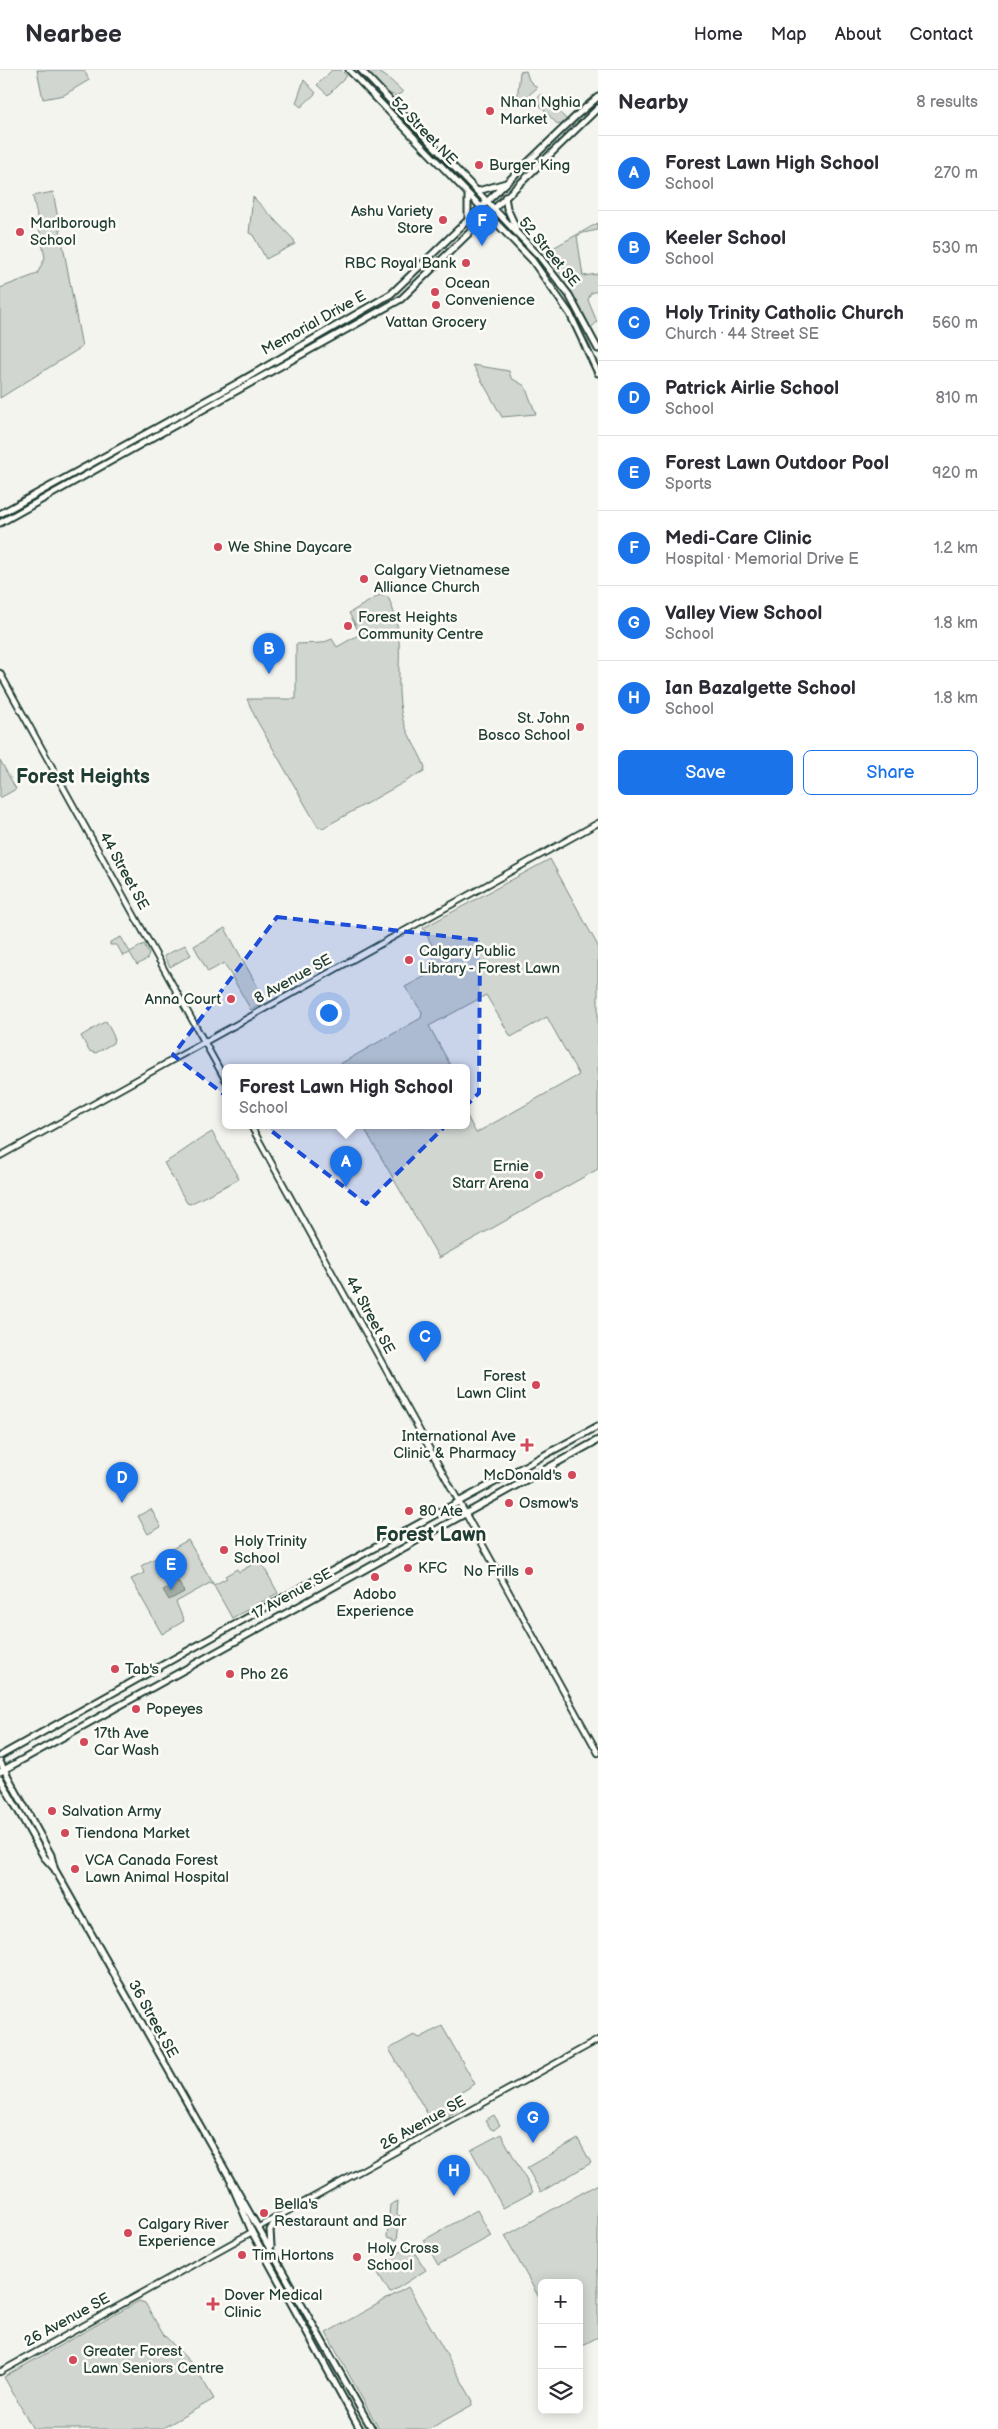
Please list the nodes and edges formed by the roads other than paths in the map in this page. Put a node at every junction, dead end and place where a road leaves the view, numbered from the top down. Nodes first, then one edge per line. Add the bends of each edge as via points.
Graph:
1 (349, 70) edge
2 (361, 70) edge
3 (598, 97) edge
4 (397, 106) junction
5 (598, 108) edge
6 (390, 113) junction
7 (508, 182) junction
8 (478, 192) junction
9 (468, 194) junction
10 (506, 196) junction
11 (488, 202) junction
12 (482, 208) junction
13 (493, 208) junction
14 (488, 213) junction
15 (468, 220) junction
16 (495, 222) junction
17 (473, 228) junction
18 (517, 231) junction
19 (598, 349) edge
20 (598, 373) edge
21 (0, 514) edge
22 (0, 523) edge
23 (0, 673) edge
24 (598, 824) edge
25 (204, 1043) junction
26 (222, 1074) edge
27 (253, 1129) edge
28 (0, 1156) edge
29 (598, 1426) edge
30 (598, 1440) edge
31 (459, 1502) junction
32 (465, 1514) junction
33 (598, 1753) edge
34 (0, 1756) edge
35 (0, 1762) edge
36 (2, 1771) edge
37 (0, 1778) edge
38 (54, 1868) junction
39 (598, 2040) edge
40 (230, 2182) junction
41 (276, 2218) junction
42 (259, 2228) junction
43 (252, 2232) junction
44 (272, 2249) junction
45 (0, 2372) edge
46 (360, 2429) edge
47 (372, 2429) edge

1 - 6 main road, 52 Street NE
2 - 4 main road, 52 Street NE
3 - 7 main road, Memorial Drive E
4 - 6 street
4 - 8 main road, 52 Street NE
5 - 10 main road, Memorial Drive E
6 - 9 main road, 52 Street NE
7 - 8 main road
7 - 11 main road, Memorial Drive E
8 - 11 main road, 52 Street NE
9 - 12 main road, 52 Street NE
9 - 15 main road
10 - 13 main road, Memorial Drive E
10 - 18 main road via 506,208
11 - 12 main road, Memorial Drive E
11 - 13 main road, 52 Street SE
12 - 14 main road, 52 Street SE
12 - 15 main road, Memorial Drive E
13 - 14 main road, Memorial Drive E
13 - 18 main road, 52 Street SE
14 - 16 main road, 52 Street SE
14 - 17 main road, Memorial Drive E
15 - 21 main road, Memorial Drive E via 391,294
16 - 17 main road via 485,222
16 - 20 main road, 52 Street SE via 532,260 561,299
17 - 22 main road, Memorial Drive E via 397,302
18 - 19 main road, 52 Street SE via 569,295
23 - 25 street, 44 Street SE
24 - 25 street, 8 Avenue SE
25 - 26 street, 44 Street SE
25 - 28 street, 8 Avenue SE
27 - 31 street, 44 Street SE
29 - 31 main road, 17 Avenue SE
30 - 32 main road, 17 Avenue SE
31 - 32 street, 44 Street SE
31 - 34 main road, 17 Avenue SE
32 - 33 street, 44 Street SE
32 - 36 main road, 17 Avenue SE
35 - 36 main road, 36 Street SE
36 - 38 main road, 36 Street SE via 51,1855
37 - 38 main road, 36 Street SE via 44,1857
38 - 40 main road, 36 Street SE
39 - 41 street, 26 Avenue SE
40 - 42 main road, 36 Street SE
40 - 43 main road, 36 Street SE
41 - 42 street, 26 Avenue SE
41 - 44 main road via 270,2230
42 - 44 main road, 36 Street SE
43 - 45 street, 26 Avenue SE
43 - 46 main road, 36 Street SE
44 - 47 main road, 36 Street SE

